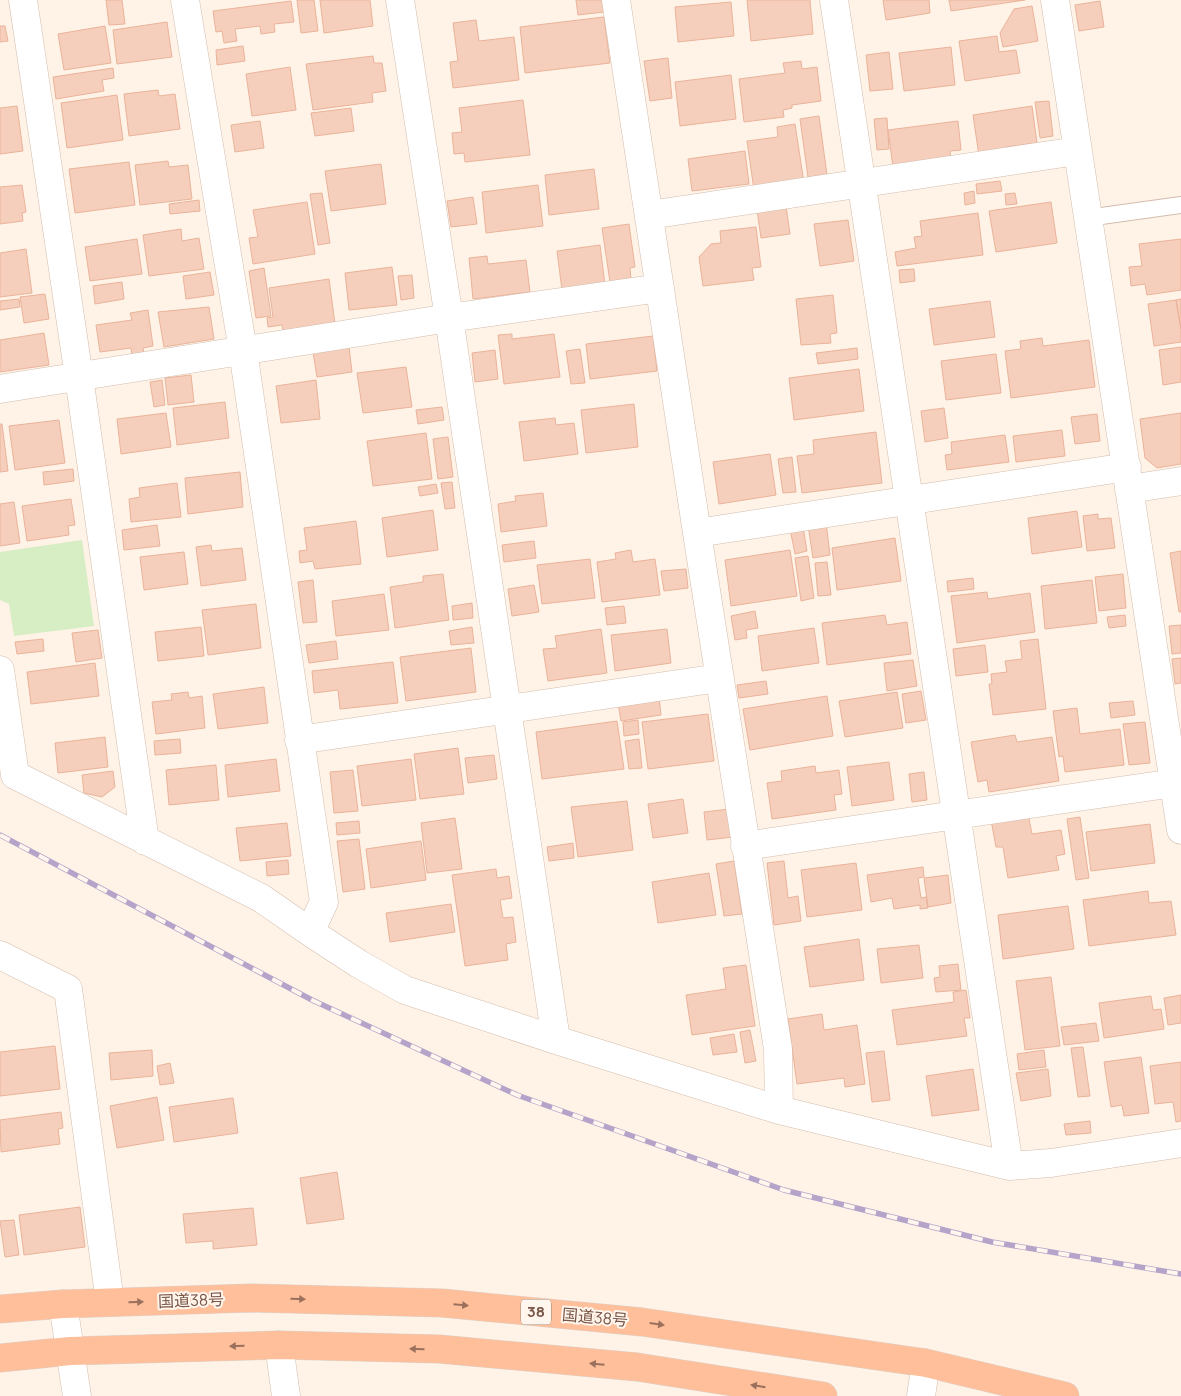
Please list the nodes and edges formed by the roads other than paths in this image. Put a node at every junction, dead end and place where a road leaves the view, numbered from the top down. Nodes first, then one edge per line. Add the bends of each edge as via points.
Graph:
1 (23, 0) edge
2 (185, 0) edge
3 (400, 0) edge
4 (616, 0) edge
5 (834, 0) edge
6 (1055, 0) edge
7 (1077, 151) junction
8 (860, 184) junction
9 (1181, 205) edge
10 (649, 215) junction
11 (1088, 218) junction
12 (660, 288) junction
13 (449, 318) junction
14 (243, 351) junction
15 (79, 377) junction
16 (0, 389) edge
17 (1128, 478) junction
18 (1181, 481) edge
19 (910, 500) junction
20 (697, 534) junction
21 (0, 670) edge
22 (719, 678) junction
23 (507, 710) junction
24 (299, 740) junction
25 (1174, 783) junction
26 (956, 815) junction
27 (1181, 830) edge
28 (145, 841) junction
29 (745, 846) junction
30 (310, 932) junction
31 (0, 956) edge
32 (556, 1040) junction
33 (780, 1110) junction
34 (1181, 1143) edge
35 (1009, 1166) junction
36 (110, 1302) junction
37 (63, 1304) junction
38 (0, 1309) edge
39 (279, 1346) junction
40 (70, 1351) junction
41 (0, 1358) edge
42 (926, 1363) junction
43 (717, 1388) edge
44 (77, 1396) edge
45 (286, 1396) edge
46 (823, 1396) edge
47 (921, 1396) edge
48 (1065, 1396) edge

1 - 15 street
2 - 14 street
3 - 13 street
4 - 10 street
5 - 8 street
6 - 7 street
7 - 8 street
7 - 11 street
8 - 10 street
8 - 19 street
9 - 11 lane
10 - 12 street
11 - 17 street
12 - 13 street
12 - 20 street
13 - 14 street
13 - 23 street
14 - 15 street
14 - 24 street
15 - 16 street
15 - 28 street
17 - 18 street
17 - 19 street
17 - 25 street
19 - 20 street
19 - 26 street
20 - 22 street
21 - 28 street via 15,775
22 - 23 street
22 - 29 street
23 - 24 street
23 - 32 street
24 - 30 street via 324,902
25 - 26 street
25 - 27 street
26 - 29 street
26 - 35 street
28 - 30 street via 261,898
29 - 33 street via 778,1049
30 - 32 street via 405,990
31 - 36 street via 68,989
32 - 33 street
33 - 35 street
34 - 35 street via 1051,1163
36 - 37 highway, 国道38号 / 38
36 -> 42 highway, 国道38号 / 38 via 251,1298 442,1303 642,1322
37 - 38 highway, 国道38号 / 38
37 - 40 street
39 -> 40 highway
43 -> 39 highway via 637,1368 439,1349
39 - 45 street
40 - 41 highway
40 - 44 street
42 - 47 street
42 - 48 highway, 国道38号 / 38
46 -> 43 highway

